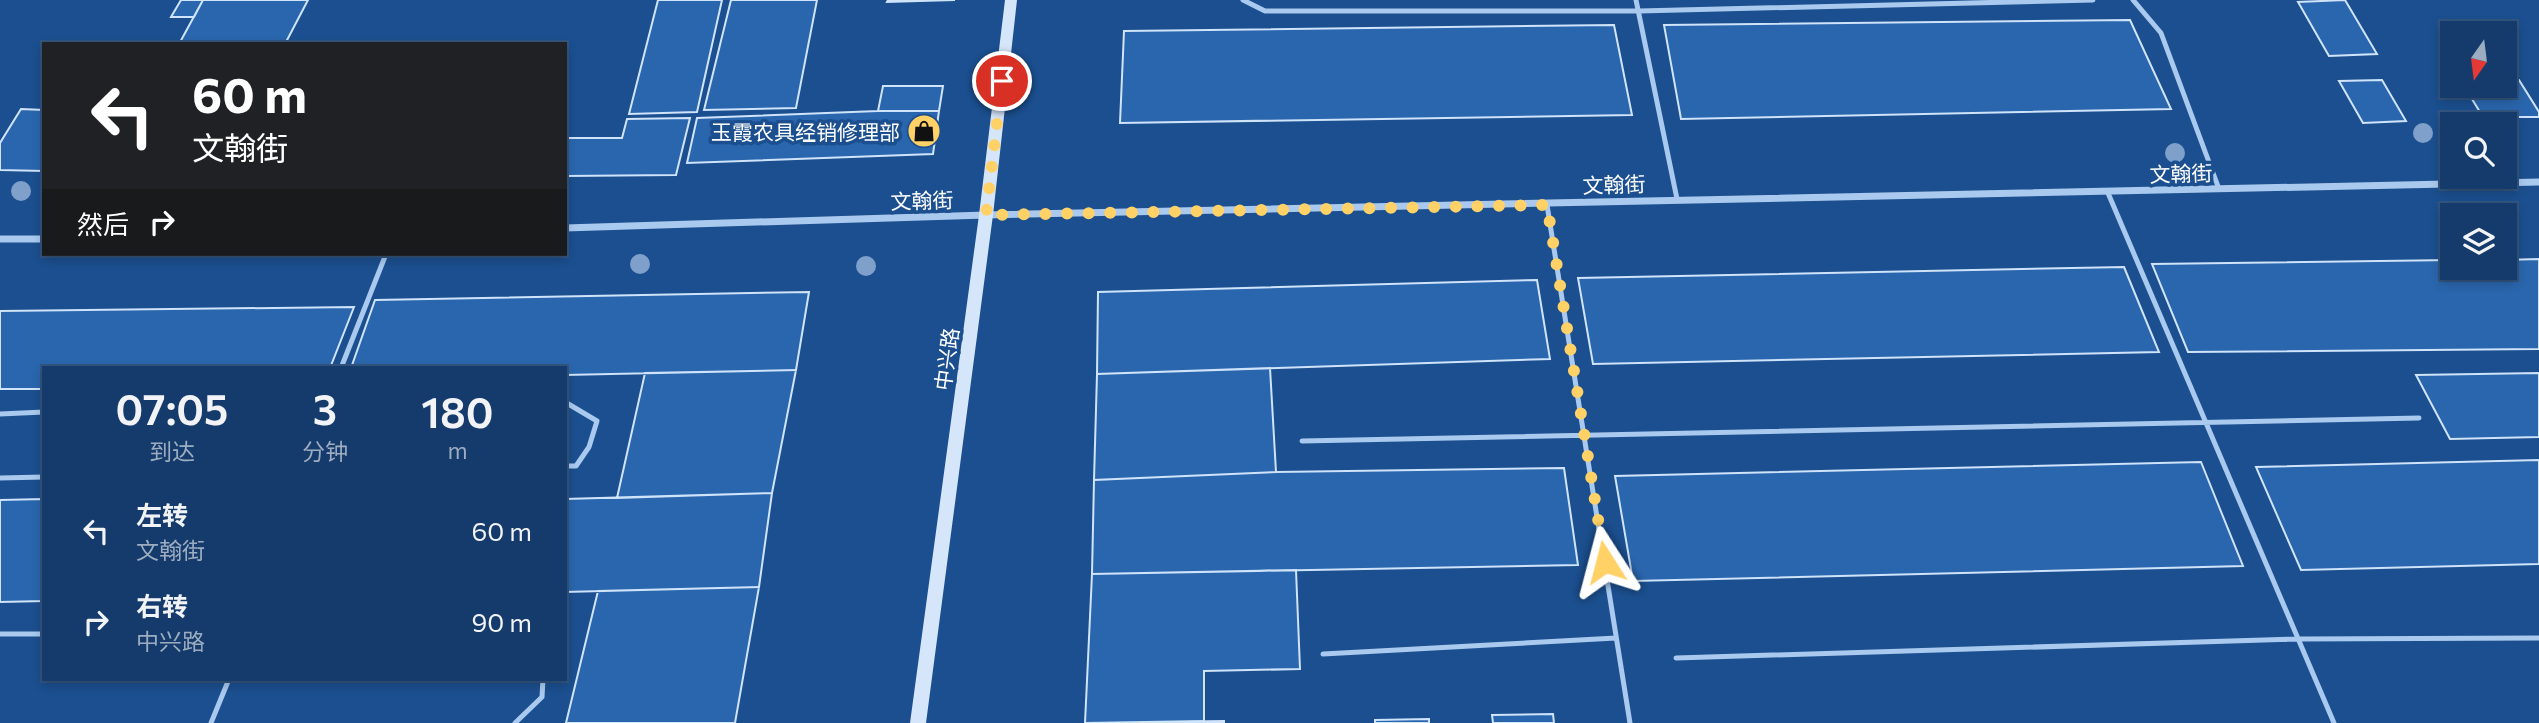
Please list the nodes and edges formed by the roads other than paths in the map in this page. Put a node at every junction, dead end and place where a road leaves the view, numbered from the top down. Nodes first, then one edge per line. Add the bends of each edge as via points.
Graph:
1 (1011, 0) edge
2 (1243, 0) edge
3 (1636, 0) edge
4 (2093, 0) edge
5 (2133, 0) edge
6 (1639, 11) junction
7 (2539, 182) edge
8 (2219, 189) junction
9 (2108, 193) junction
10 (1677, 199) junction
11 (1547, 205) junction
12 (986, 215) junction
13 (567, 228) edge
14 (0, 239) edge
15 (42, 239) edge
16 (385, 256) edge
17 (342, 366) edge
18 (567, 402) edge
19 (42, 412) edge
20 (0, 414) edge
21 (2419, 418) dead end
22 (2206, 426) junction
23 (1585, 434) junction
24 (1302, 441) dead end
25 (567, 466) edge
26 (42, 477) edge
27 (0, 478) edge
28 (42, 634) edge
29 (0, 635) edge
30 (2539, 638) edge
31 (1616, 639) junction
32 (2298, 639) junction
33 (1323, 654) dead end
34 (1676, 658) dead end
35 (228, 681) edge
36 (543, 681) edge
37 (211, 723) edge
38 (515, 723) edge
39 (918, 723) edge
40 (1630, 723) edge
41 (2334, 723) edge

1 - 12 main road, 中兴路
2 - 6 lane via 1265,11
3 - 6 lane
4 - 6 lane
5 - 8 lane via 2161,33
6 - 10 lane
7 - 8 street, 文翰街
8 - 9 street, 文翰街
9 - 10 street, 文翰街
9 - 22 lane
10 - 11 street, 文翰街
11 - 12 street, 文翰街
11 - 23 lane
12 - 13 street, 文翰街
12 - 39 main road, 中兴路
14 - 15 street
16 - 17 lane
18 - 25 lane via 597,421 589,447 576,466
19 - 20 lane
21 - 22 lane
22 - 23 lane
22 - 32 lane
23 - 24 lane
23 - 31 lane
26 - 27 lane
28 - 29 lane
30 - 32 lane
31 - 33 lane
31 - 40 lane
32 - 34 lane
32 - 41 lane
35 - 37 lane
36 - 38 lane via 542,697

